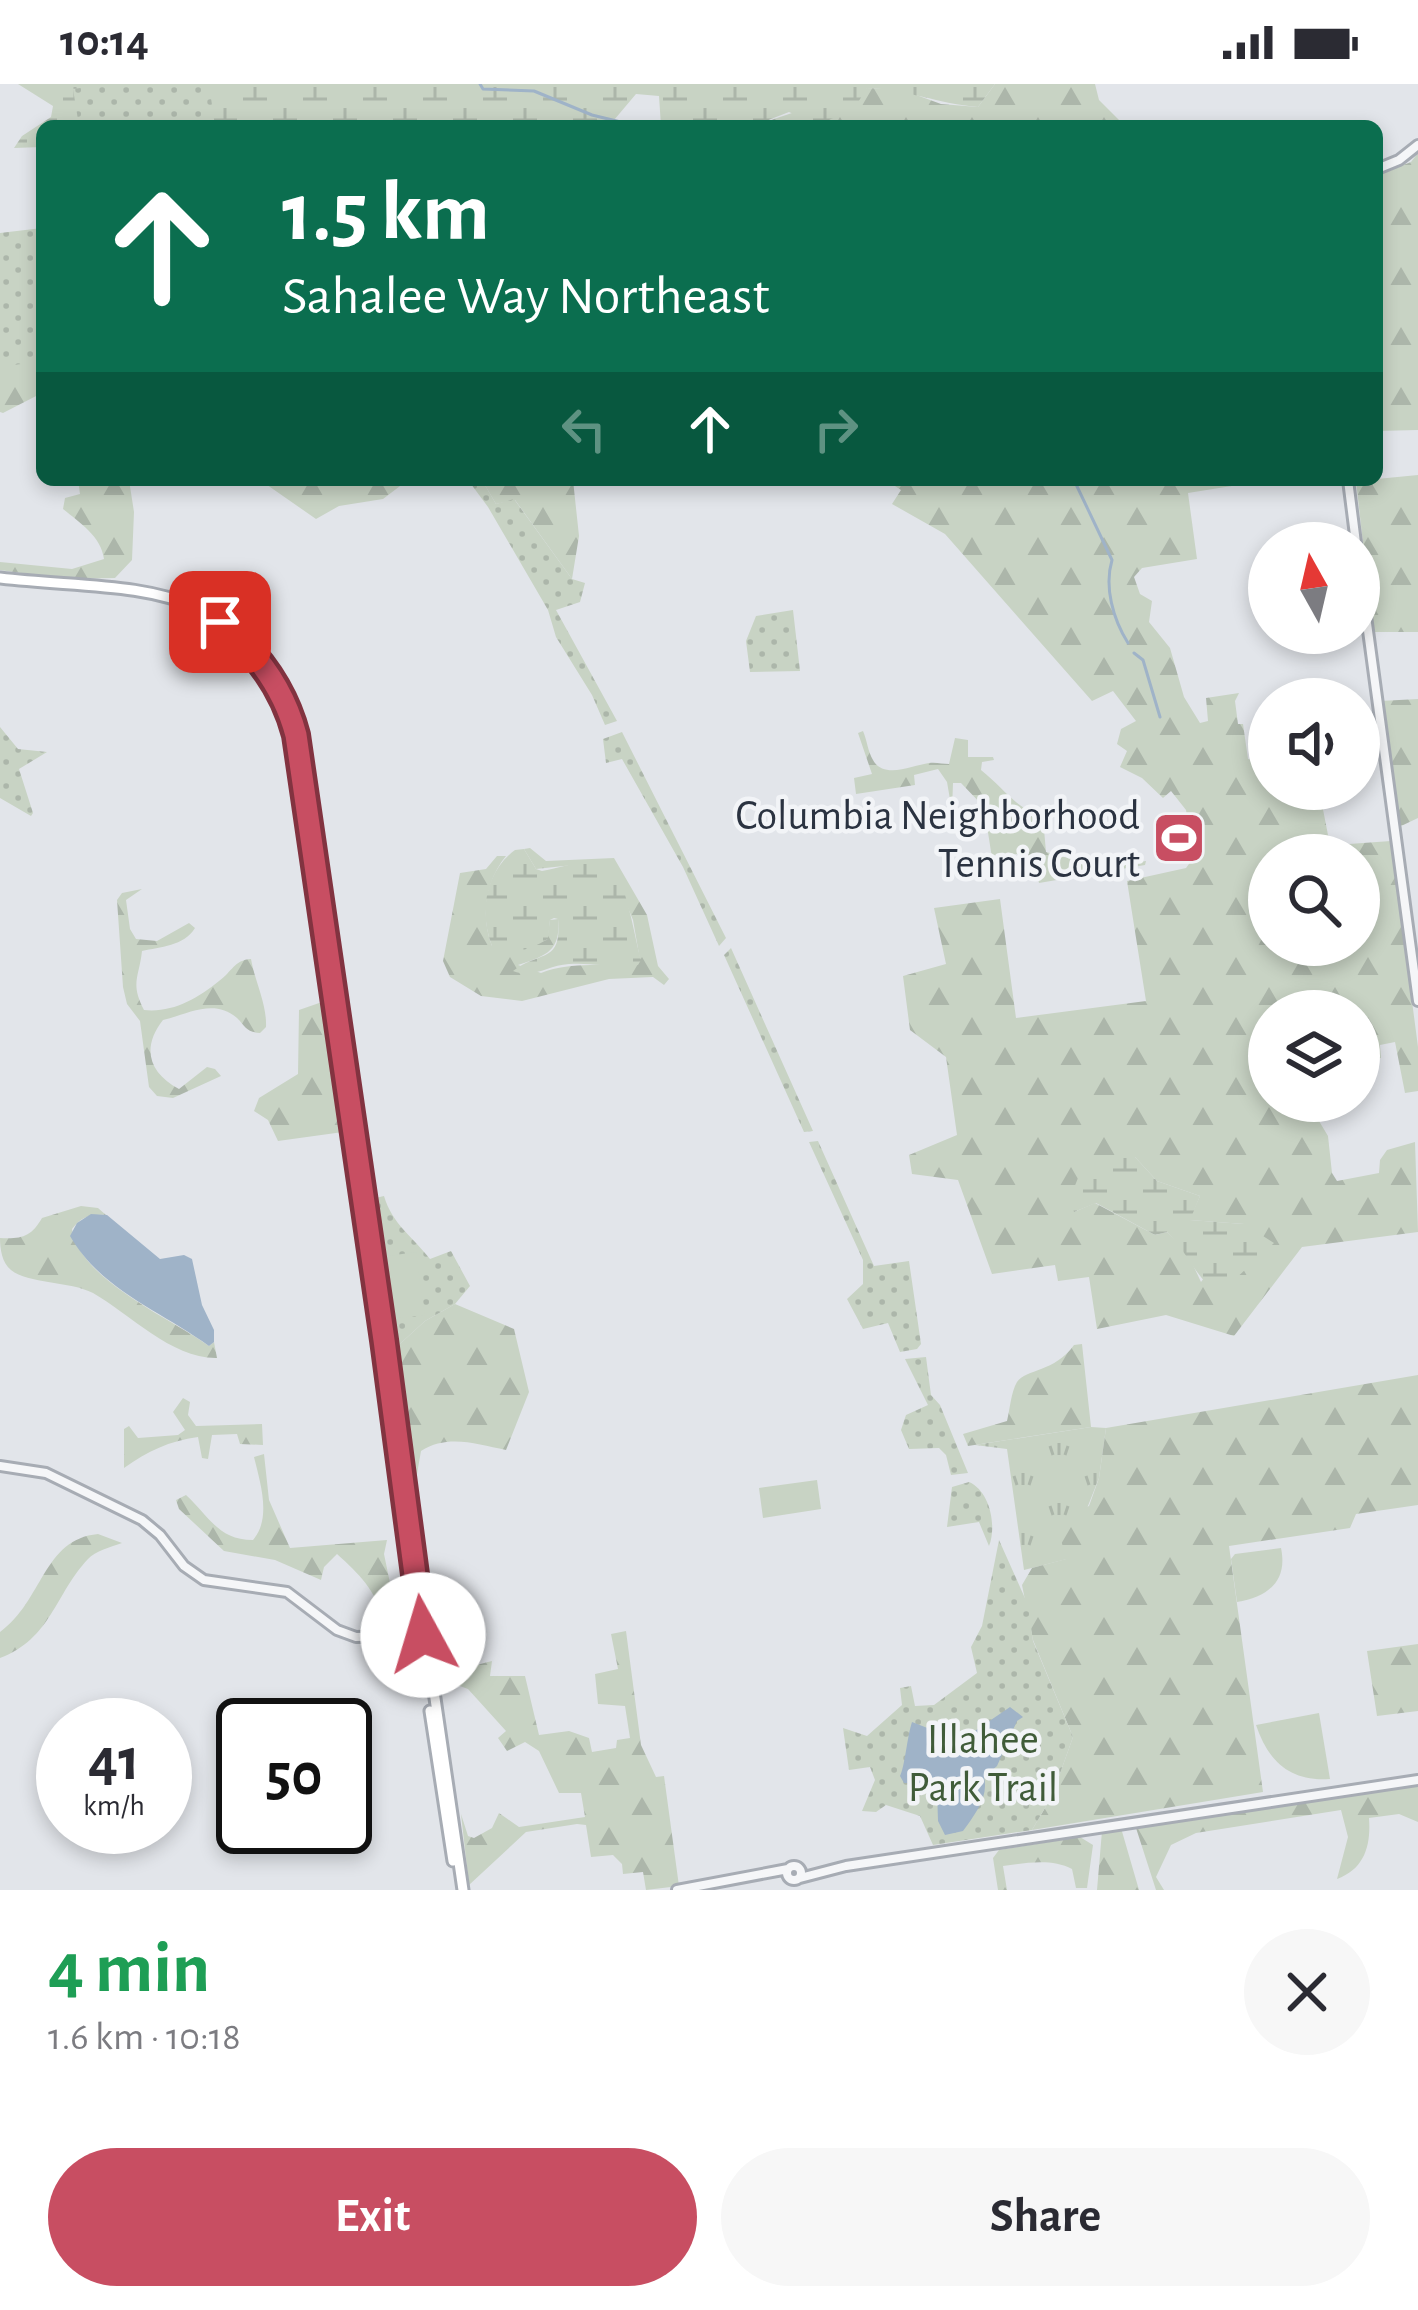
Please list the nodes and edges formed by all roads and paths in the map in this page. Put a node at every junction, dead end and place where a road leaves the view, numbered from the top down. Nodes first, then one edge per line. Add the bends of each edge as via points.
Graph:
1 (1418, 145) edge
2 (1383, 167) edge
3 (1349, 486) edge
4 (1353, 522) edge
5 (0, 578) edge
6 (1371, 654) edge
7 (1418, 1001) edge
8 (0, 1466) edge
9 (423, 1635) junction
10 (431, 1677) junction
11 (428, 1699) junction
12 (440, 1778) junction
13 (1418, 1780) edge
14 (451, 1806) junction
15 (460, 1890) edge
16 (677, 1890) edge

1 - 2 street
3 - 4 street
5 - 9 main road via 160,593 220,622 270,674 292,719
6 - 7 street
8 - 9 street via 62,1480 142,1520 194,1575 287,1592 338,1630 366,1638
9 - 10 main road
9 - 11 main road
10 - 11 main road
10 - 14 main road
11 - 12 main road
12 - 14 main road
12 - 15 main road
13 - 16 street via 800,1873 794,1866
14 - 15 main road

